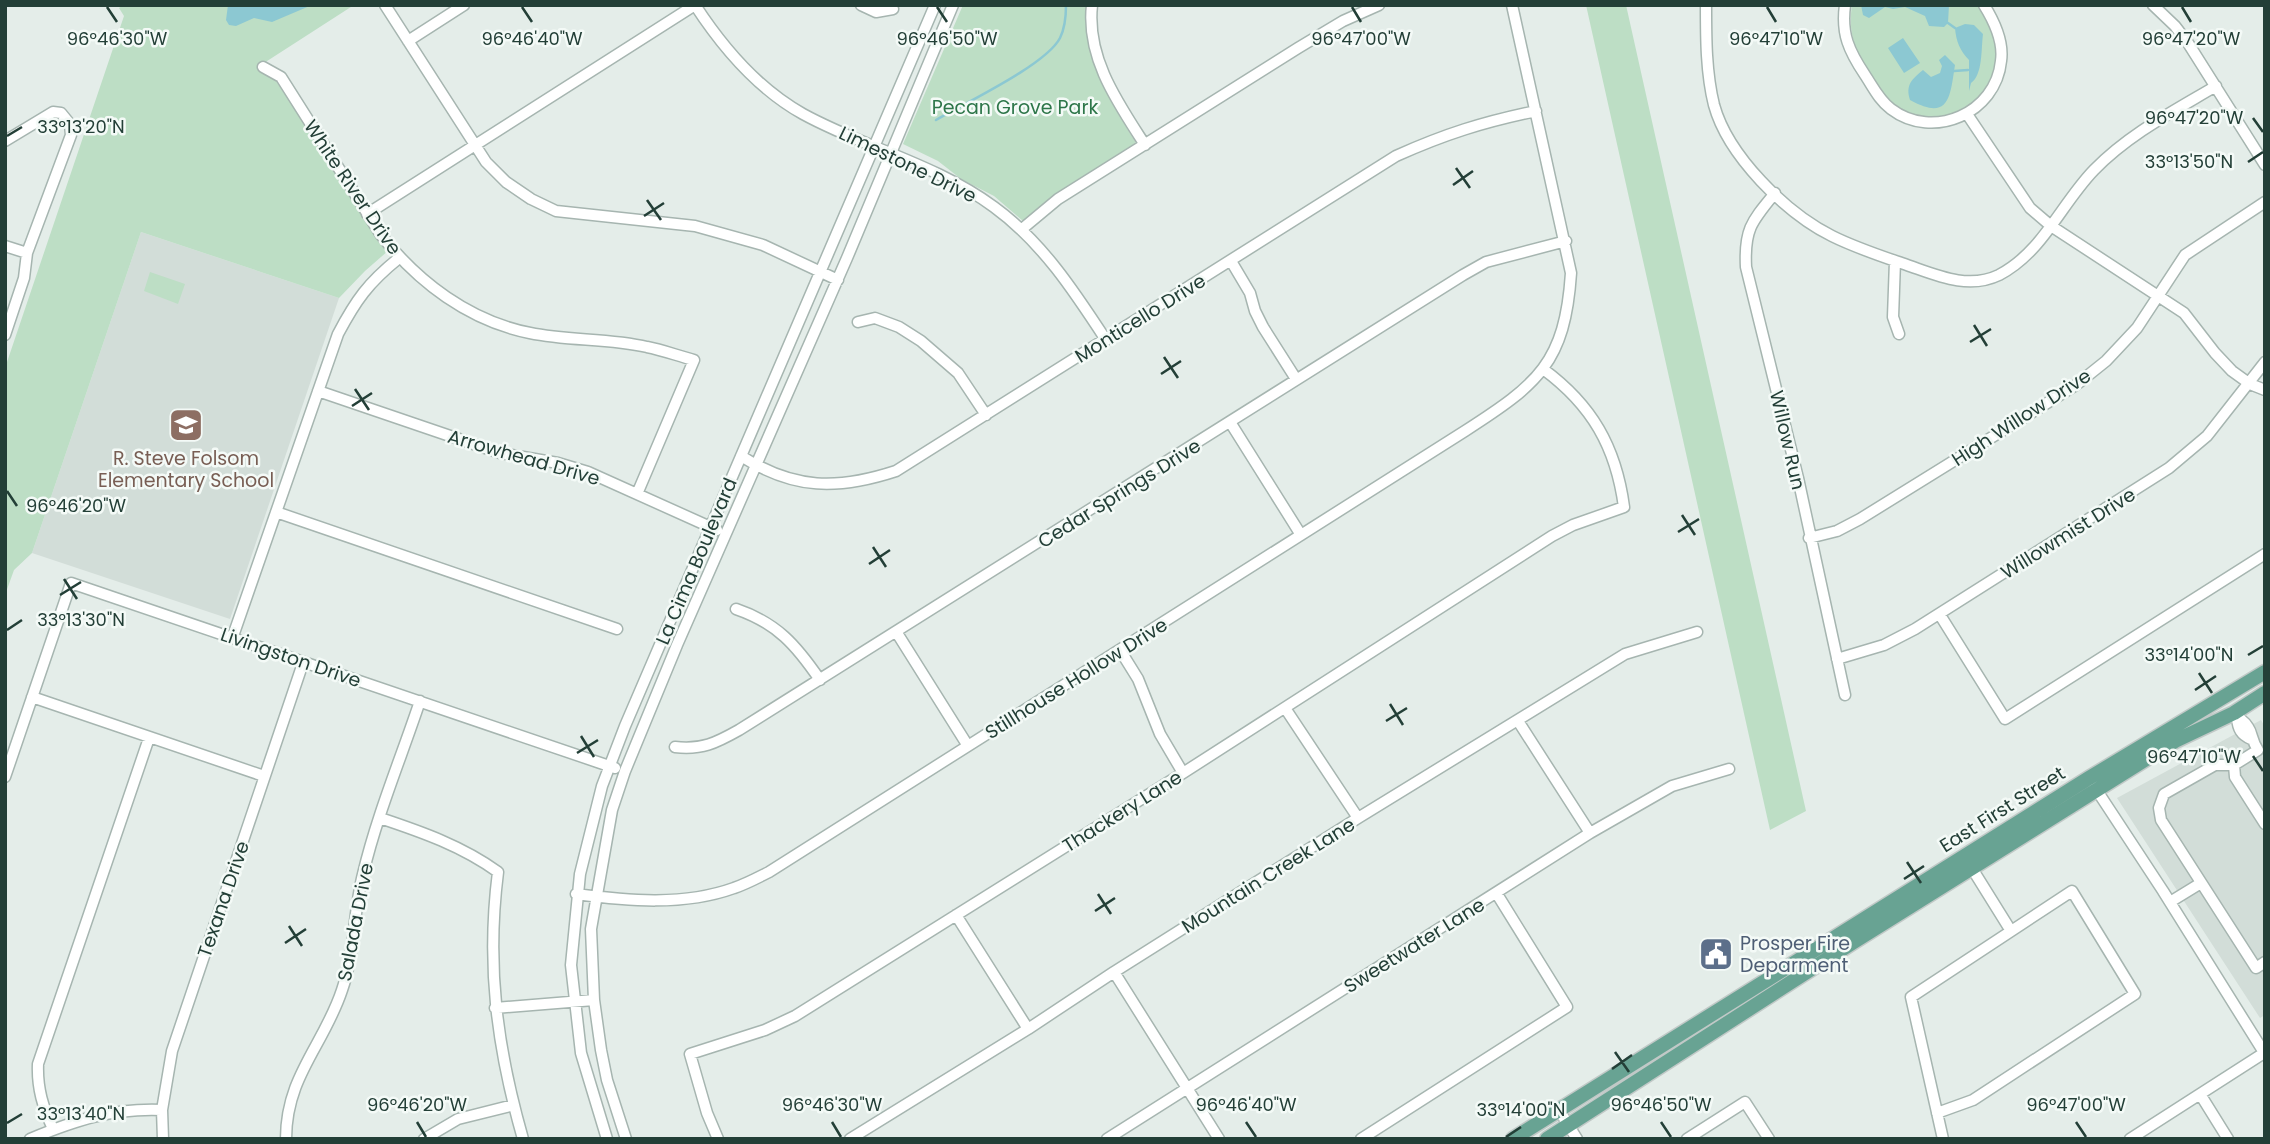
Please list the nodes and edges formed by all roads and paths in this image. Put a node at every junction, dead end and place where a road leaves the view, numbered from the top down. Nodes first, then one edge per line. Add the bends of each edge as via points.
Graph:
1 (385, 5) edge
2 (464, 5) edge
3 (695, 5) edge
4 (861, 5) edge
5 (935, 5) edge
6 (953, 5) edge
7 (1092, 5) edge
8 (1379, 5) edge
9 (1512, 5) edge
10 (1706, 5) edge
11 (1845, 5) edge
12 (1984, 5) edge
13 (2154, 5) edge
14 (893, 9) dead end
15 (408, 41) junction
16 (263, 67) dead end
17 (2216, 86) junction
18 (1536, 111) junction
19 (1968, 114) junction
20 (5, 141) edge
21 (474, 145) junction
22 (1145, 145) junction
23 (874, 147) junction
24 (891, 152) junction
25 (2265, 165) edge
26 (1775, 193) junction
27 (2265, 202) edge
28 (368, 214) junction
29 (2051, 226) junction
30 (1022, 229) junction
31 (1566, 241) junction
32 (5, 246) edge
33 (27, 253) junction
34 (399, 258) junction
35 (1231, 261) junction
36 (1895, 261) junction
37 (821, 271) junction
38 (838, 280) junction
39 (2159, 295) junction
40 (858, 322) dead end
41 (1899, 334) dead end
42 (5, 335) edge
43 (1106, 340) junction
44 (2265, 362) edge
45 (1543, 369) junction
46 (1296, 379) junction
47 (2249, 384) junction
48 (2265, 390) edge
49 (318, 391) junction
50 (986, 415) junction
51 (1230, 422) junction
52 (741, 456) junction
53 (755, 466) junction
54 (637, 494) junction
55 (276, 512) junction
56 (711, 527) junction
57 (726, 533) junction
58 (1301, 536) junction
59 (1809, 538) junction
60 (2265, 554) edge
61 (736, 609) dead end
62 (1940, 615) junction
63 (617, 629) dead end
64 (1697, 632) dead end
65 (897, 633) junction
66 (233, 636) junction
67 (1120, 650) junction
68 (1837, 659) junction
69 (303, 663) junction
70 (2265, 672) edge
71 (820, 680) junction
72 (2265, 693) edge
73 (1845, 695) dead end
74 (32, 697) junction
75 (2224, 698) junction
76 (420, 701) junction
77 (1285, 708) junction
78 (2236, 716) junction
79 (1518, 721) junction
80 (149, 738) junction
81 (968, 746) junction
82 (675, 747) dead end
83 (2234, 765) junction
84 (609, 766) junction
85 (1729, 769) dead end
86 (625, 771) junction
87 (1183, 773) junction
88 (264, 776) junction
89 (5, 777) edge
90 (2093, 784) junction
91 (380, 818) junction
92 (1358, 818) junction
93 (2265, 824) edge
94 (1591, 833) junction
95 (1968, 862) junction
96 (2201, 883) junction
97 (576, 894) junction
98 (1497, 894) junction
99 (596, 897) junction
100 (2170, 902) junction
101 (956, 915) junction
102 (2011, 931) junction
103 (2265, 962) edge
104 (1114, 972) junction
105 (1756, 997) junction
106 (594, 1000) junction
107 (576, 1001) junction
108 (495, 1008) junction
109 (1701, 1022) junction
110 (1028, 1029) junction
111 (1710, 1036) junction
112 (2264, 1054) edge
113 (1187, 1088) junction
114 (2200, 1094) junction
115 (514, 1105) junction
116 (162, 1110) junction
117 (1559, 1110) junction
118 (1937, 1112) junction
119 (1543, 1119) junction
120 (1568, 1125) junction
121 (53, 1129) junction
122 (1552, 1137) edge
123 (30, 1139) edge
124 (163, 1139) edge
125 (286, 1139) edge
126 (424, 1139) edge
127 (523, 1139) edge
128 (607, 1139) edge
129 (626, 1139) edge
130 (718, 1139) edge
131 (850, 1139) edge
132 (1107, 1139) edge
133 (1219, 1139) edge
134 (1362, 1139) edge
135 (1513, 1139) edge
136 (1577, 1139) edge
137 (1687, 1139) edge
138 (1769, 1139) edge
139 (1943, 1139) edge
140 (2130, 1139) edge
141 (2228, 1139) edge

1 - 15 street
2 - 15 street
3 - 21 street
3 - 23 street, Limestone Drive via 713,34 769,91 802,114
4 - 14 street via 876,12
5 - 23 street, La Cima Boulevard
6 - 24 street, La Cima Boulevard
7 - 22 street via 1097,55 1114,96
8 - 22 street via 1343,21
9 - 18 street, Stillhouse Hollow Drive
10 - 26 street via 1715,107 1738,154
11 - 19 street via 1845,41 1888,106 1910,120 1928,123
12 - 19 street via 1996,27 2001,60 1990,93
13 - 17 street via 2182,35
15 - 21 street
16 - 28 street, White River Drive via 281,77
17 - 25 street
17 - 29 street via 2111,152 2070,197
18 - 31 street, Stillhouse Hollow Drive
18 - 35 street, Monticello Drive via 1485,121 1396,156
19 - 29 street via 2029,208
20 - 33 street via 53,112 61,113 70,124 71,135
21 - 28 street
21 - 37 street via 506,182 556,211 695,226 763,245
22 - 30 street via 1058,199
23 - 24 street, Limestone Drive
23 - 37 street, La Cima Boulevard
24 - 30 street, Limestone Drive via 969,190
24 - 38 street, La Cima Boulevard
26 - 36 street via 1830,236
26 - 59 street, Willow Run via 1748,230 1746,267
27 - 39 street, High Willow Drive via 2185,255
28 - 34 street, White River Drive
29 - 36 street via 2013,267 1976,282 1952,280
29 - 39 street
30 - 43 street, Limestone Drive via 1060,272
31 - 45 street, Stillhouse Hollow Drive via 1569,305 1552,358
31 - 46 street, Cedar Springs Drive via 1486,262
32 - 33 street
33 - 42 street
34 - 49 street via 356,300 338,334
34 - 54 street, White River Drive via 435,289 500,325 556,337 646,346 694,360
35 - 43 street, Monticello Drive
35 - 46 street via 1263,327
36 - 41 street via 1893,317
37 - 38 street
37 - 52 street, La Cima Boulevard
38 - 53 street, La Cima Boulevard
39 - 47 street via 2184,313 2215,353
39 - 59 street, High Willow Drive via 2137,328 2076,384 1860,519
40 - 50 street via 875,318 922,341 958,373
43 - 50 street, Monticello Drive
44 - 47 street, Willowmist Drive
45 - 58 street, Stillhouse Hollow Drive via 1503,407
45 - 77 street, Thackery Lane via 1576,396 1603,435 1615,462 1624,507 1552,536
46 - 51 street, Cedar Springs Drive
47 - 48 street
47 - 62 street, Willowmist Drive via 2207,436 2169,468
49 - 54 street, Arrowhead Drive via 500,453 588,472
49 - 55 street
50 - 53 street, Monticello Drive via 896,471 875,478 804,483
51 - 58 street
51 - 65 street, Cedar Springs Drive
52 - 53 street, Monticello Drive
52 - 56 street, La Cima Boulevard
53 - 57 street, La Cima Boulevard
54 - 56 street, Arrowhead Drive
55 - 63 street
55 - 66 street
56 - 57 street, Arrowhead Drive
56 - 84 street, La Cima Boulevard
57 - 86 street, La Cima Boulevard
58 - 67 street, Stillhouse Hollow Drive
59 - 68 street, Willow Run
60 - 62 street via 2005,719
61 - 71 street via 772,625 802,654
62 - 68 street, Willowmist Drive via 1884,645
64 - 79 street, Mountain Creek Lane via 1625,654
65 - 71 street, Cedar Springs Drive
65 - 81 street
66 - 69 street, Livingston Drive
66 - 74 street, Livingston Drive via 71,583
67 - 81 street, Stillhouse Hollow Drive
67 - 87 street
68 - 73 street, Willow Run
69 - 76 street, Livingston Drive
69 - 88 street, Texana Drive
70 - 75 main road, East First Street
71 - 82 street, Cedar Springs Drive via 720,740 694,749
72 - 78 main road, East First Street
74 - 80 street
74 - 89 street
75 - 78 main road
75 - 90 main road, East First Street
76 - 84 street, Livingston Drive
76 - 91 street, Salada Drive
77 - 87 street, Thackery Lane
77 - 92 street
78 - 83 street via 2251,731 2258,750
78 - 90 main road, East First Street via 2175,741
79 - 92 street, Mountain Creek Lane
79 - 94 street
80 - 88 street
80 - 121 street via 38,1064 41,1102
81 - 99 street, Stillhouse Hollow Drive via 769,872 734,888 695,898 653,901
83 - 93 street via 2235,777
83 - 96 street via 2215,765 2164,794 2159,808 2161,820
84 - 86 street, Livingston Drive
84 - 97 street, La Cima Boulevard
85 - 94 street, Sweetwater Lane via 1672,786
86 - 99 street, La Cima Boulevard via 612,810
87 - 101 street, Thackery Lane
88 - 116 street, Texana Drive via 172,1051
90 - 95 main road, East First Street
90 - 100 street
91 - 108 street via 446,841 498,872 492,941
91 - 125 street, Salada Drive via 362,877 344,986 297,1079
92 - 104 street, Mountain Creek Lane
94 - 98 street, Sweetwater Lane
95 - 102 street
95 - 105 main road, East First Street
96 - 100 street
96 - 103 street via 2256,968
97 - 99 street, Stillhouse Hollow Drive
97 - 107 street, La Cima Boulevard via 571,965
98 - 113 street, Sweetwater Lane
98 - 134 street via 1567,1007
99 - 106 street, La Cima Boulevard via 591,929
100 - 112 street
101 - 110 street
101 - 130 street, Thackery Lane via 795,1016 690,1054
102 - 118 street via 1911,997
102 - 118 street via 2072,891 2135,994 1973,1100
104 - 110 street, Mountain Creek Lane
104 - 113 street
105 - 109 main road, East First Street
105 - 111 main road, East First Street
106 - 107 street
106 - 129 street, La Cima Boulevard via 607,1080
107 - 108 street
107 - 128 street, La Cima Boulevard via 581,1053
108 - 115 street
109 - 111 main road
109 - 117 main road, East First Street
110 - 131 street, Mountain Creek Lane
111 - 120 main road, East First Street
112 - 114 street
113 - 132 street, Sweetwater Lane
113 - 133 street
114 - 140 street
114 - 141 street
115 - 126 street via 461,1118
115 - 127 street
116 - 121 street via 115,1110
116 - 124 street, Texana Drive
117 - 119 main road, East First Street
117 - 120 street
118 - 139 street
119 - 122 street
119 - 135 main road, East First Street
120 - 122 main road, East First Street
120 - 136 street
121 - 123 street
137 - 138 street via 1745,1102

